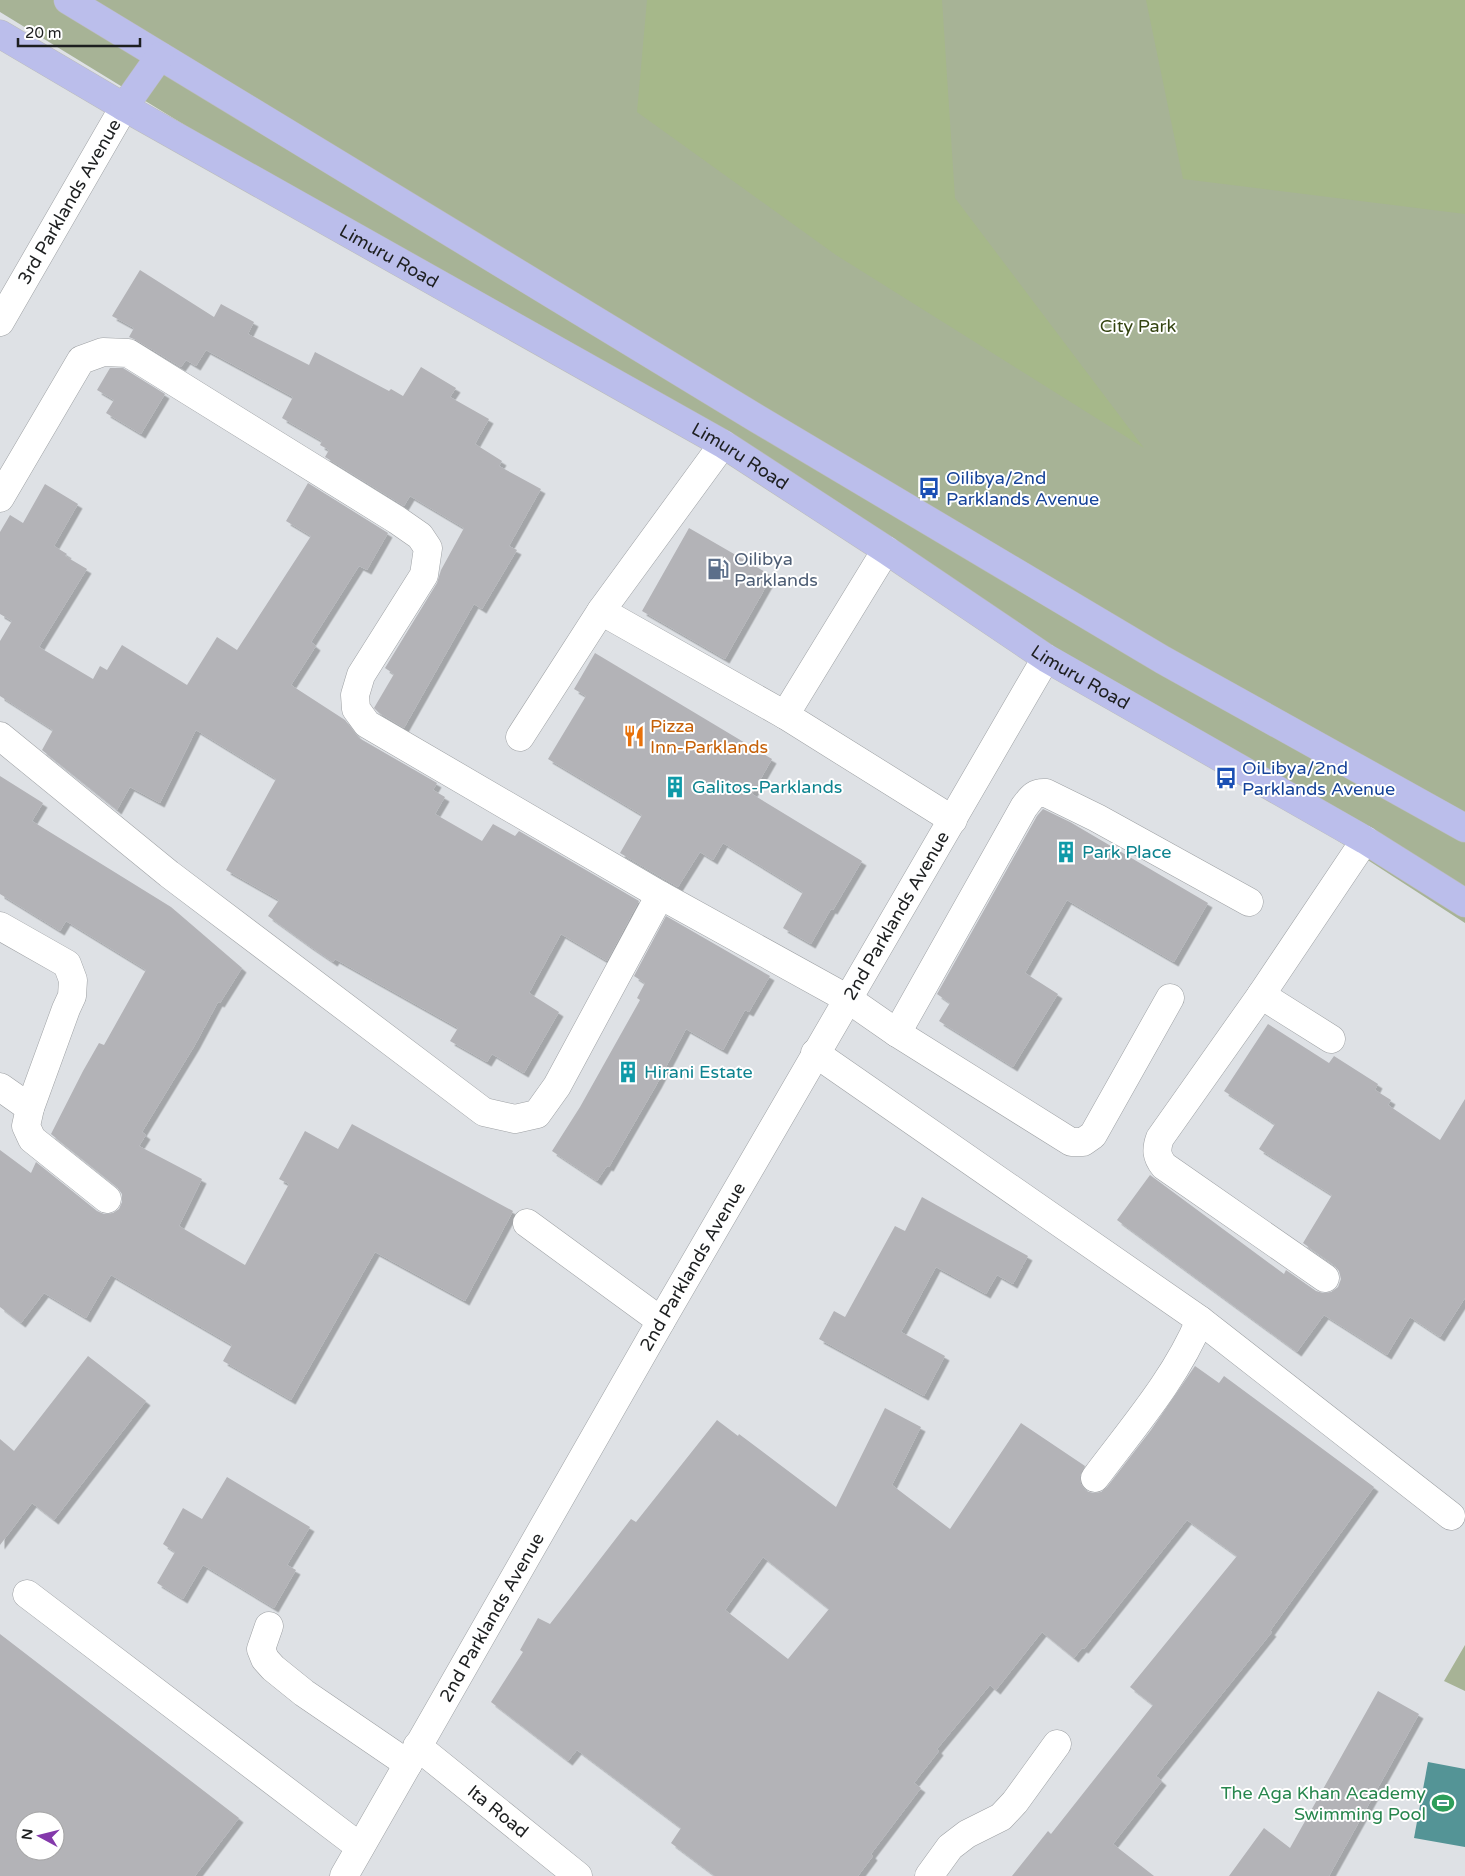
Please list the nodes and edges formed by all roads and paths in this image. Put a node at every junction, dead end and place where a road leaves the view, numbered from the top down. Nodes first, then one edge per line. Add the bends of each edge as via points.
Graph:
1 (68, 0) edge
2 (0, 34) edge
3 (160, 56) junction
4 (124, 107) junction
5 (0, 322) edge
6 (723, 444) junction
7 (0, 498) edge
8 (886, 550) junction
9 (602, 611) junction
10 (1046, 658) junction
11 (784, 715) junction
12 (0, 736) edge
13 (520, 737) dead end
14 (952, 820) junction
15 (1465, 828) edge
16 (1365, 840) junction
17 (660, 895) junction
18 (1249, 902) dead end
19 (1465, 903) edge
20 (0, 926) edge
21 (1261, 995) junction
22 (1170, 998) dead end
23 (848, 999) junction
24 (897, 1033) junction
25 (1331, 1040) dead end
26 (815, 1054) junction
27 (0, 1087) edge
28 (30, 1108) junction
29 (107, 1198) dead end
30 (527, 1223) dead end
31 (1325, 1278) dead end
32 (661, 1320) junction
33 (1200, 1320) junction
34 (1095, 1478) dead end
35 (1451, 1516) dead end
36 (27, 1594) dead end
37 (270, 1626) dead end
38 (1057, 1744) dead end
39 (412, 1755) junction
40 (360, 1848) junction
41 (344, 1876) edge
42 (578, 1876) edge
43 (929, 1876) edge

1 - 3 main road
2 - 4 main road, Limuru Road
3 - 4 main road
3 - 15 main road via 756,418 1163,660
4 - 5 street, 3rd Parklands Avenue
4 - 6 main road, Limuru Road
6 - 8 main road, Limuru Road
6 - 9 street
7 - 17 street via 81,360 103,352 128,353 396,520 420,536 428,548 424,575 360,675 355,695 356,709 367,724
8 - 10 main road, Limuru Road
8 - 11 street
9 - 11 street
9 - 13 street
10 - 14 street, 2nd Parklands Avenue
10 - 16 main road, Limuru Road
11 - 14 street
12 - 17 street via 169,874 484,1112 515,1119 537,1114 557,1086
14 - 23 street, 2nd Parklands Avenue
16 - 19 main road, Limuru Road
16 - 21 street
17 - 23 street
18 - 24 street via 1097,818 1038,792 1024,807
20 - 28 street via 67,964 74,980 72,996
21 - 25 street
21 - 31 street via 1160,1138 1156,1147 1158,1158 1171,1172
22 - 24 street via 1093,1135 1083,1142 1071,1142
23 - 24 street
23 - 26 street, 2nd Parklands Avenue
26 - 32 street, 2nd Parklands Avenue
26 - 33 street
27 - 28 street
28 - 29 street via 26,1126 32,1139
30 - 32 street
32 - 39 street, 2nd Parklands Avenue
33 - 34 street via 1176,1369
33 - 35 street
36 - 40 street
37 - 39 street, Ita Road via 261,1649 273,1668 304,1693
38 - 43 street via 1001,1817 967,1834 950,1847
39 - 40 street, 2nd Parklands Avenue
39 - 42 street, Ita Road
40 - 41 street, 2nd Parklands Avenue

